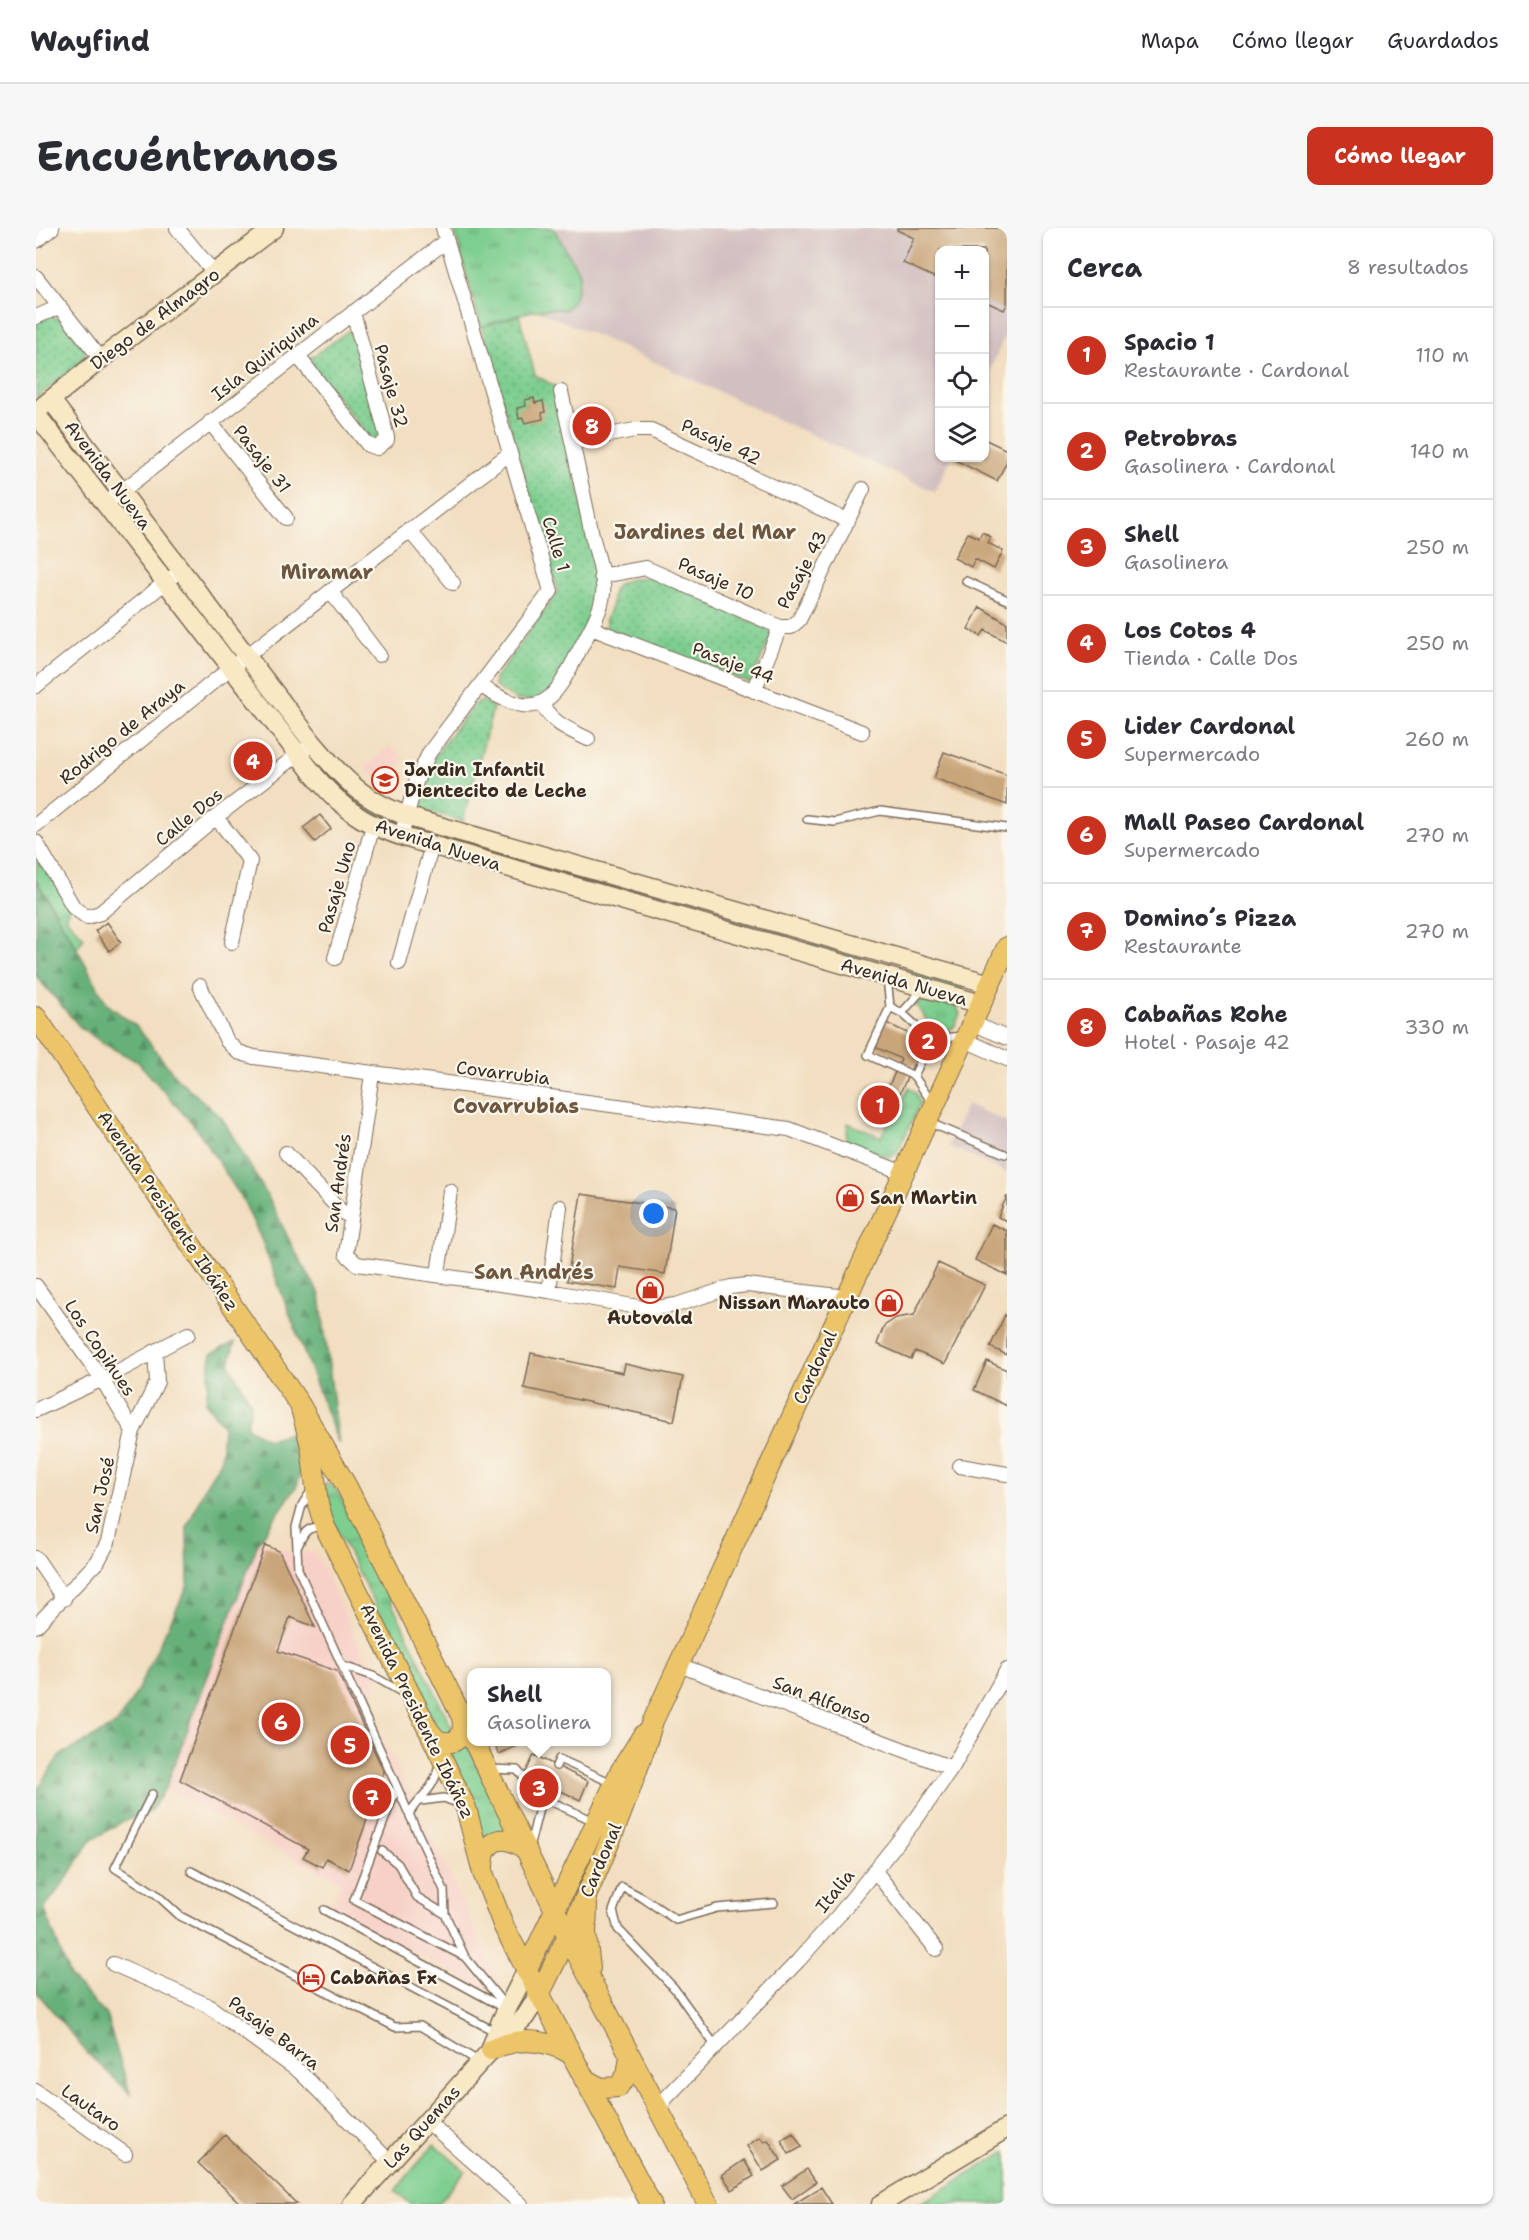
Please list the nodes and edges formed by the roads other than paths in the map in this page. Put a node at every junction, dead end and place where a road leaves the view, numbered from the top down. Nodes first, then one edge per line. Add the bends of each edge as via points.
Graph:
1 (52, 228) edge
2 (177, 228) edge
3 (274, 228) edge
4 (445, 234) edge
5 (37, 237) edge
6 (214, 273) junction
7 (36, 277) edge
8 (60, 307) junction
9 (353, 312) junction
10 (36, 317) edge
11 (297, 355) junction
12 (101, 359) junction
13 (561, 392) dead end
14 (51, 400) junction
15 (36, 412) edge
16 (210, 422) junction
17 (572, 442) junction
18 (509, 454) junction
19 (863, 489) dead end
20 (121, 492) junction
21 (105, 504) junction
22 (286, 518) dead end
23 (848, 521) junction
24 (409, 530) junction
25 (181, 571) junction
26 (601, 576) junction
27 (966, 581) dead end
28 (165, 582) junction
29 (453, 583) dead end
30 (330, 591) junction
31 (1007, 600) edge
32 (780, 627) junction
33 (591, 628) junction
34 (379, 655) dead end
35 (247, 657) junction
36 (232, 668) junction
37 (36, 686) edge
38 (481, 686) junction
39 (754, 691) junction
40 (542, 704) junction
41 (862, 732) dead end
42 (588, 739) dead end
43 (313, 743) junction
44 (298, 754) junction
45 (406, 816) junction
46 (216, 817) junction
47 (807, 819) dead end
48 (36, 825) edge
49 (374, 826) junction
50 (1007, 828) edge
51 (400, 836) junction
52 (36, 842) edge
53 (432, 845) junction
54 (613, 876) junction
55 (607, 896) junction
56 (803, 931) junction
57 (232, 942) dead end
58 (1007, 947) edge
59 (797, 951) junction
60 (335, 958) dead end
61 (399, 963) dead end
62 (887, 977) junction
63 (990, 984) junction
64 (200, 986) dead end
65 (924, 988) junction
66 (981, 1004) junction
67 (890, 1007) junction
68 (903, 1013) junction
69 (36, 1017) edge
70 (968, 1033) junction
71 (1007, 1038) edge
72 (931, 1039) junction
73 (1007, 1059) edge
74 (372, 1074) junction
75 (914, 1076) junction
76 (931, 1114) junction
77 (286, 1153) dead end
78 (1005, 1154) dead end
79 (904, 1173) junction
80 (450, 1191) dead end
81 (560, 1207) dead end
82 (350, 1216) junction
83 (438, 1274) junction
84 (36, 1286) edge
85 (549, 1291) junction
86 (847, 1297) junction
87 (188, 1334) dead end
88 (155, 1351) junction
89 (102, 1379) junction
90 (300, 1405) junction
91 (36, 1410) edge
92 (133, 1431) junction
93 (960, 1466) dead end
94 (1007, 1474) edge
95 (315, 1487) junction
96 (347, 1488) junction
97 (325, 1527) junction
98 (296, 1551) junction
99 (36, 1558) edge
100 (64, 1599) junction
101 (36, 1626) edge
102 (679, 1665) junction
103 (343, 1666) junction
104 (1007, 1670) edge
105 (416, 1704) junction
106 (462, 1718) junction
107 (653, 1721) junction
108 (467, 1729) edge
109 (429, 1731) junction
110 (476, 1746) edge
111 (440, 1754) junction
112 (556, 1766) dead end
113 (952, 1768) junction
114 (487, 1769) junction
115 (615, 1784) junction
116 (547, 1785) dead end
117 (397, 1787) junction
118 (152, 1794) dead end
119 (542, 1797) junction
120 (414, 1806) junction
121 (466, 1808) junction
122 (409, 1814) junction
123 (597, 1822) junction
124 (382, 1851) dead end
125 (527, 1851) junction
126 (191, 1871) dead end
127 (874, 1871) junction
128 (483, 1874) junction
129 (589, 1888) junction
130 (774, 1903) dead end
131 (555, 1909) junction
132 (324, 1910) dead end
133 (445, 1914) junction
134 (568, 1936) junction
135 (936, 1949) dead end
136 (465, 1957) junction
137 (113, 1964) dead end
138 (526, 1971) junction
139 (596, 1990) junction
140 (539, 1995) junction
141 (507, 2009) junction
142 (489, 2048) junction
143 (717, 2048) junction
144 (571, 2054) junction
145 (630, 2056) junction
146 (584, 2079) junction
147 (36, 2091) edge
148 (658, 2110) junction
149 (428, 2121) junction
150 (1007, 2128) edge
151 (125, 2154) dead end
152 (391, 2163) junction
153 (352, 2204) edge
154 (521, 2204) edge
155 (651, 2204) edge
156 (708, 2204) edge
157 (881, 2204) edge

1 - 5 street
2 - 6 street
3 - 6 street, Diego de Almagro
4 - 9 street, Isla Quiriquina
4 - 18 street, Calle 1
6 - 12 street, Diego de Almagro
7 - 8 street
8 - 10 street
8 - 12 street
9 - 11 street, Isla Quiriquina
9 - 11 street, Pasaje 32 via 387,437 381,446 368,445
11 - 16 street, Isla Quiriquina
12 - 14 street, Diego de Almagro
13 - 17 street
14 - 15 street, Diego de Almagro
14 - 20 street, Avenida Nueva
15 - 21 street, Avenida Nueva
16 - 20 street, Isla Quiriquina
16 - 22 street, Pasaje 31
17 - 23 street, Pasaje 42 via 651,430
17 - 26 street
18 - 24 street, Rodrigo de Araya
18 - 38 street, Calle 1 via 551,591
19 - 23 street, Pasaje 43
20 - 21 street, Isla Quiriquina
20 - 25 street, Avenida Nueva
21 - 28 street, Avenida Nueva
23 - 32 street, Pasaje 43 via 799,620 791,627
24 - 29 street
24 - 30 street, Rodrigo de Araya
25 - 28 street
25 - 35 street, Avenida Nueva
26 - 32 street, Pasaje 10 via 646,568
26 - 33 street via 603,595
27 - 31 lane
28 - 36 street, Avenida Nueva
28 - 37 street
30 - 34 street
30 - 35 street, Rodrigo de Araya
32 - 39 street, Pasaje 43
33 - 39 street, Pasaje 44
33 - 40 street via 563,684
35 - 36 street, Rodrigo de Araya
35 - 43 street, Avenida Nueva
36 - 44 street, Avenida Nueva
36 - 48 street, Rodrigo de Araya
38 - 40 street via 522,705
38 - 45 street, Calle 1 via 429,753
39 - 41 street, Pasaje 44
40 - 42 street via 555,721
43 - 44 street, Calle Dos
43 - 45 street, Avenida Nueva via 355,788 379,805
44 - 46 street, Calle Dos
44 - 49 street, Avenida Nueva via 334,798
45 - 51 street, Calle 1
45 - 54 street, Avenida Nueva
46 - 52 street, Calle Dos via 100,913 87,917 74,908
46 - 57 street via 250,861
47 - 50 lane via 835,822 880,811
49 - 51 street, Avenida Nueva
49 - 60 street, Pasaje Uno
51 - 53 street, Avenida Nueva
53 - 55 street, Avenida Nueva
53 - 61 street
54 - 55 street
54 - 56 street, Avenida Nueva
55 - 59 street, Avenida Nueva
56 - 59 street
56 - 63 street, Avenida Nueva
58 - 63 main road, Cardonal
59 - 62 street, Avenida Nueva
62 - 65 street, Avenida Nueva
62 - 67 lane
63 - 66 main road, Cardonal
64 - 74 street, Covarrubia via 227,1041 238,1052
65 - 66 street, Avenida Nueva
65 - 68 lane
66 - 70 main road, Cardonal
67 - 68 lane
67 - 75 lane via 868,1055
68 - 72 lane
69 - 90 main road, Avenida Presidente Ibáñez
70 - 71 street
70 - 72 lane
70 - 73 street
70 - 76 main road, Cardonal
72 - 75 lane
74 - 79 street, Covarrubia via 789,1129
74 - 82 street, San Andrés
75 - 76 lane
76 - 78 lane
76 - 79 main road, Cardonal
77 - 82 street via 341,1212
79 - 86 main road, Cardonal
80 - 83 street
81 - 85 street
82 - 83 street, San Andrés via 346,1254 357,1264
83 - 85 street, San Andrés
84 - 89 street, Los Copihues
85 - 86 street, San Andrés via 649,1309 747,1285
86 - 102 main road, Cardonal
87 - 88 street
88 - 89 street
88 - 92 street, San José via 156,1382
89 - 91 street
89 - 92 street, Los Copihues
90 - 95 main road, Avenida Presidente Ibáñez
90 - 96 main road, Avenida Presidente Ibáñez
92 - 100 street, San José via 108,1542 98,1561
93 - 94 street
95 - 96 main road via 321,1479 331,1477
95 - 97 main road, Avenida Presidente Ibáñez
95 - 98 lane via 298,1515
96 - 106 main road, Avenida Presidente Ibáñez
97 - 98 lane via 308,1529
97 - 105 main road, Avenida Presidente Ibáñez
98 - 103 lane via 303,1582
99 - 100 street
100 - 101 street, San José
102 - 107 main road, Cardonal
102 - 113 street, San Alfonso
103 - 105 lane via 392,1685
103 - 117 lane
104 - 113 street, Italia
105 - 109 main road, Avenida Presidente Ibáñez
106 - 108 main road, Avenida Presidente Ibáñez
106 - 109 main road via 463,1731 454,1743 437,1740
107 - 115 main road, Cardonal
107 - 129 main road, Cardonal via 633,1783
109 - 111 main road, Avenida Presidente Ibáñez
110 - 114 main road, Avenida Presidente Ibáñez
111 - 120 lane via 434,1782
111 - 121 main road, Avenida Presidente Ibáñez
112 - 115 lane via 559,1759
113 - 127 street, Italia
114 - 119 lane via 517,1770
114 - 125 main road, Avenida Presidente Ibáñez
115 - 123 main road, Cardonal
116 - 119 lane
117 - 122 lane
117 - 136 lane via 354,1900
118 - 142 lane via 115,1868 156,1894 180,1916 395,2026 420,2026
119 - 123 lane
119 - 125 lane
120 - 121 lane via 427,1799 444,1798
120 - 122 lane
121 - 128 main road, Avenida Presidente Ibáñez
122 - 133 lane via 444,1890
123 - 131 main road, Cardonal
124 - 133 lane via 398,1864 417,1897
125 - 128 main road via 515,1841 498,1841 486,1852
125 - 131 main road, Avenida Presidente Ibáñez
126 - 142 lane
127 - 135 street
127 - 143 street, Italia via 805,1954
128 - 138 main road, Avenida Presidente Ibáñez
129 - 134 main road, Cardonal
129 - 139 main road via 586,1944
130 - 143 lane via 717,1908 676,1920 622,1887 616,1899 613,1911 618,1929 675,1988
131 - 134 main road, Avenida Presidente Ibáñez
131 - 138 main road, Cardonal
132 - 141 lane
133 - 136 lane
134 - 139 main road, Avenida Presidente Ibáñez
134 - 140 main road, Cardonal
136 - 141 lane
137 - 152 street, Pasaje Barra via 207,2005 300,2072
138 - 140 main road, Avenida Presidente Ibáñez
138 - 141 street, Las Quemas
139 - 145 main road, Avenida Presidente Ibáñez
140 - 142 street, Las Quemas via 525,2017
140 - 144 main road, Avenida Presidente Ibáñez
141 - 142 street, Las Quemas
142 - 144 main road via 527,2040 550,2044
142 - 149 street, Las Quemas
143 - 148 street, Italia
144 - 146 main road, Avenida Presidente Ibáñez
145 - 146 main road via 627,2075 618,2086 601,2088
145 - 148 main road, Avenida Presidente Ibáñez
146 - 155 main road, Avenida Presidente Ibáñez
147 - 151 street, Lautaro
148 - 156 main road, Avenida Presidente Ibáñez
149 - 152 street, Las Quemas
149 - 154 street
150 - 157 street
152 - 153 street, Las Quemas

